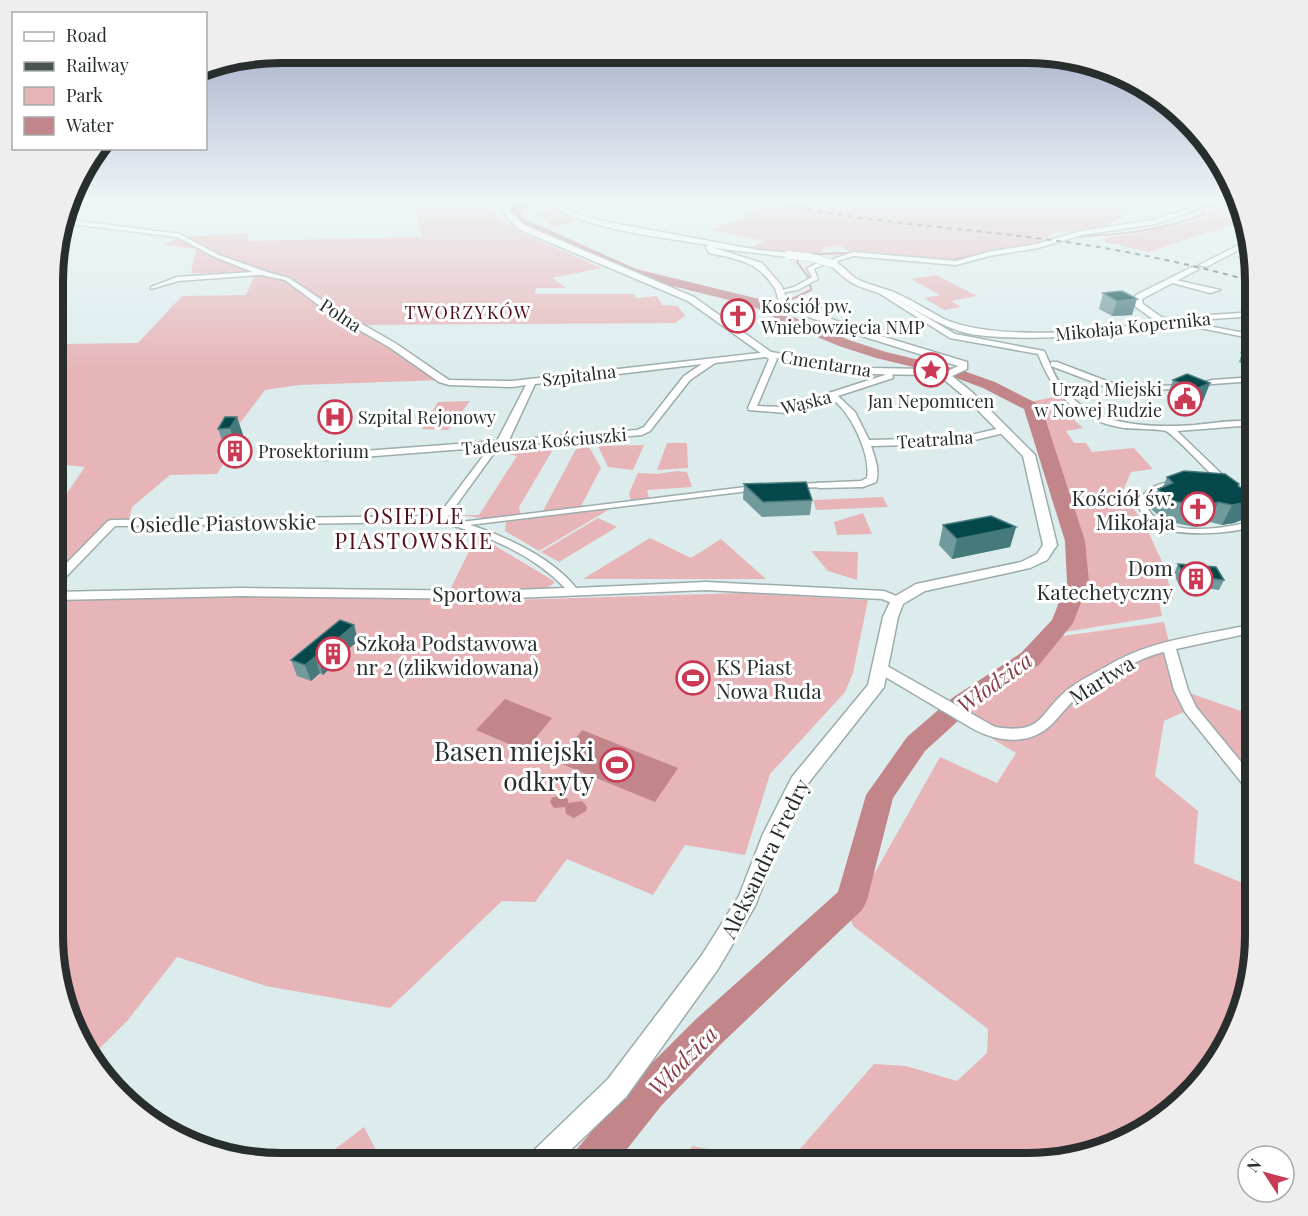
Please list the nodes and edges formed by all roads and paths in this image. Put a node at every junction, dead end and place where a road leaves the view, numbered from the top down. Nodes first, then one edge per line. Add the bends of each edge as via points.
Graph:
1 (222, 258) edge
2 (594, 258) edge
3 (739, 258) edge
4 (812, 258) edge
5 (841, 258) edge
6 (896, 258) edge
7 (978, 258) edge
8 (1218, 258) edge
9 (828, 262) junction
10 (263, 273) junction
11 (1171, 281) junction
12 (153, 288) dead end
13 (876, 290) junction
14 (1217, 290) dead end
15 (781, 291) junction
16 (1245, 315) edge
17 (1159, 319) junction
18 (1245, 335) edge
19 (768, 354) junction
20 (717, 359) junction
21 (1054, 364) dead end
22 (953, 371) junction
23 (888, 372) junction
24 (442, 380) joint
25 (1245, 380) edge
26 (532, 381) junction
27 (1140, 391) joint
28 (833, 396) junction
29 (1245, 424) edge
30 (1168, 428) junction
31 (1005, 430) junction
32 (865, 443) junction
33 (496, 445) junction
34 (324, 457) dead end
35 (820, 485) joint
36 (1179, 485) edge
37 (786, 487) edge
38 (763, 488) edge
39 (1232, 492) edge
40 (441, 519) junction
41 (461, 524) junction
42 (1245, 526) edge
43 (63, 574) edge
44 (572, 590) junction
45 (63, 596) edge
46 (897, 601) junction
47 (1245, 630) edge
48 (1168, 646) junction
49 (882, 669) junction
50 (1245, 777) edge
51 (549, 1153) edge

1 - 10 street, Polna
2 - 19 street, Cmentarna via 691,299
3 - 15 street via 752,261 773,278
4 - 9 street, bridge
5 - 9 street
6 - 7 street via 956,263
8 - 11 street
9 - 13 street, Mikołaja Kopernika
9 - 15 street via 810,268 816,278
10 - 12 street via 177,279
10 - 24 street, Polna via 287,279
11 - 14 street
11 - 17 street via 1137,300
13 - 17 street, Mikołaja Kopernika via 896,296 957,328 984,333 1128,330
13 - 30 street via 953,336 1041,353 1058,386 1080,408 1123,425
15 - 22 street via 779,297 786,306
16 - 17 street, Mikołaja Kopernika
17 - 18 street
19 - 20 street, Tadeusza Kościuszki
19 - 23 street, Cmentarna
19 - 28 street, Wąska via 773,359 752,408 786,410
20 - 26 street, Szpitalna
20 - 33 street, Tadeusza Kościuszki via 687,378 647,429 639,433
21 - 27 street via 1107,384
22 - 23 street, Cmentarna
22 - 31 street via 969,394
23 - 28 street, Wąska via 890,376
24 - 26 street, Szpitalna via 489,385
25 - 27 street
26 - 33 street via 504,440
28 - 32 street, Teatralna via 850,410
29 - 30 street
30 - 39 street
31 - 32 street, Teatralna via 958,441
31 - 46 street via 1029,455 1050,545 1042,557 1025,564 921,587
32 - 35 street, Teatralna via 875,474 872,480 863,484
33 - 34 street, Tadeusza Kościuszki
33 - 40 street
35 - 37 street
36 - 42 street via 1167,484 1148,492 1140,503 1144,513 1183,533
38 - 41 street
40 - 41 street, Osiedle Piastowskie
40 - 43 street, Osiedle Piastowskie via 112,523
41 - 44 street, Osiedle Piastowskie via 495,537 558,576
44 - 45 street, Sportowa via 489,595 241,591
44 - 46 street, Sportowa via 706,586 874,594
46 - 49 street, Aleksandra Fredry via 891,610
47 - 48 street, Martwa
48 - 49 street, Martwa via 1092,680 1074,692 1046,723 1031,733 1012,735 976,724
48 - 50 street via 1190,709
49 - 51 street, Aleksandra Fredry via 876,687 798,782 748,900 711,963 617,1088

